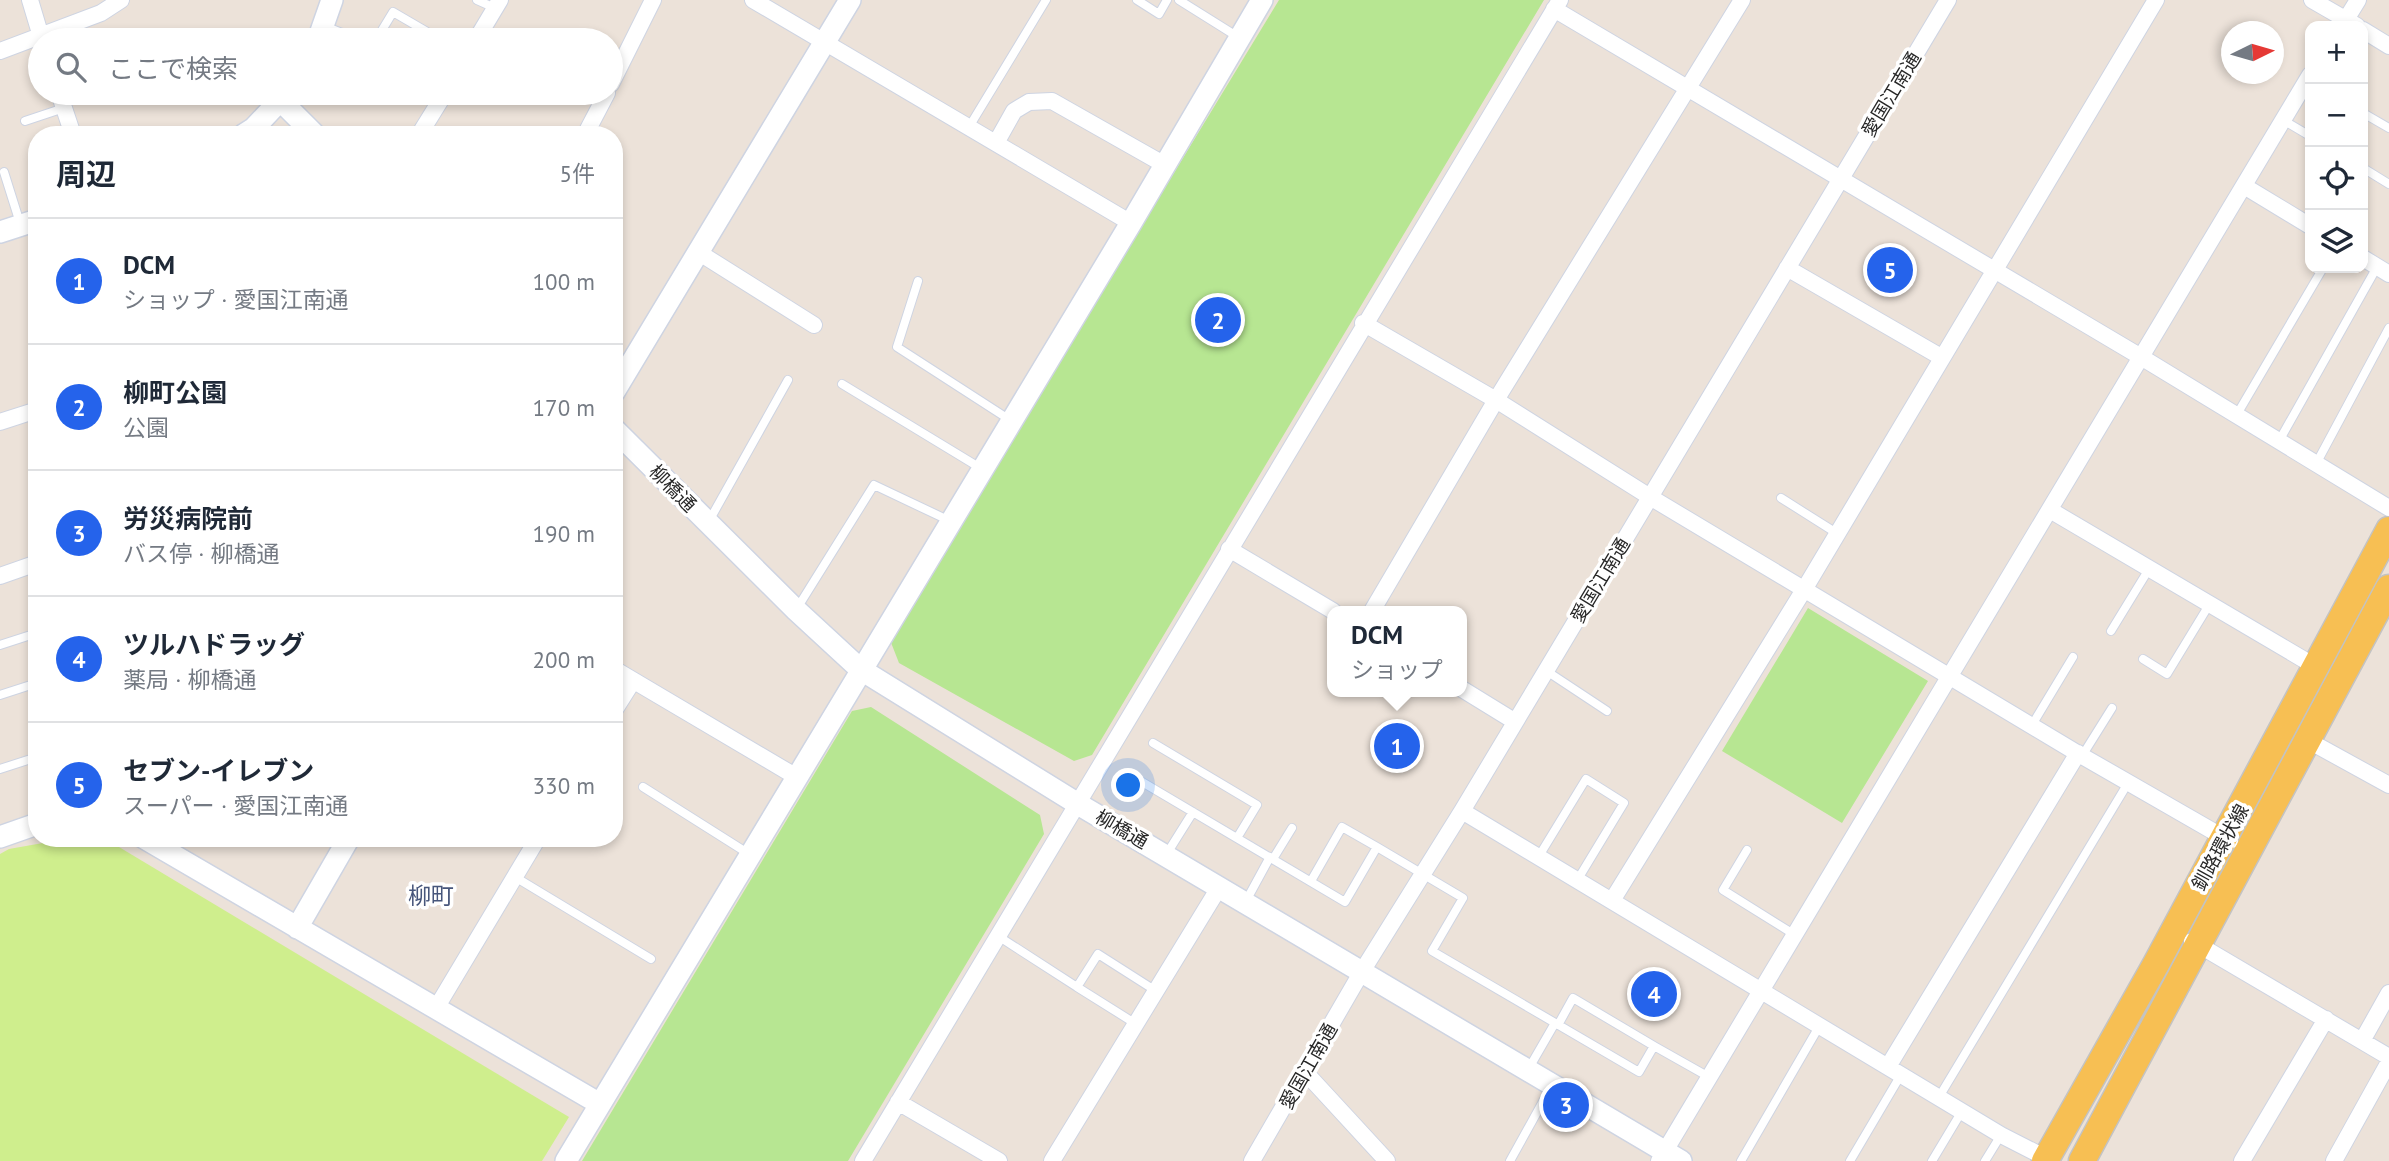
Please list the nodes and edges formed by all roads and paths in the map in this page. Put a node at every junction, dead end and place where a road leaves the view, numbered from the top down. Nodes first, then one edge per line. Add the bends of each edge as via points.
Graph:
1 (30, 0) edge
2 (121, 0) edge
3 (332, 0) edge
4 (477, 0) edge
5 (653, 0) edge
6 (753, 0) edge
7 (850, 0) edge
8 (1046, 0) edge
9 (1137, 0) edge
10 (1167, 0) edge
11 (1179, 0) edge
12 (1262, 0) edge
13 (1742, 0) edge
14 (1948, 0) edge
15 (2156, 0) edge
16 (2312, 0) edge
17 (2358, 0) edge
18 (498, 4) edge
19 (1557, 5) edge
20 (2344, 21) edge
21 (2349, 21) edge
22 (39, 28) edge
23 (67, 28) edge
24 (323, 28) edge
25 (383, 28) edge
26 (420, 28) edge
27 (483, 28) edge
28 (2368, 33) edge
29 (1239, 38) junction
30 (825, 42) junction
31 (28, 43) edge
32 (2389, 46) edge
33 (0, 51) edge
34 (623, 60) edge
35 (2306, 84) edge
36 (1689, 90) junction
37 (53, 105) edge
38 (64, 105) edge
39 (275, 105) edge
40 (291, 105) edge
41 (436, 105) edge
42 (601, 105) edge
43 (2368, 116) edge
44 (2283, 120) junction
45 (25, 121) dead end
46 (70, 126) edge
47 (253, 126) edge
48 (308, 126) edge
49 (424, 126) edge
50 (590, 126) edge
51 (969, 127) junction
52 (2389, 128) edge
53 (2305, 133) edge
54 (996, 143) junction
55 (1165, 165) junction
56 (2368, 171) edge
57 (4, 172) dead end
58 (1840, 179) junction
59 (2389, 184) edge
60 (2244, 186) junction
61 (28, 221) edge
62 (28, 223) edge
63 (1131, 223) junction
64 (2305, 223) edge
65 (0, 232) edge
66 (698, 252) junction
67 (2368, 261) edge
68 (1787, 268) junction
69 (1994, 270) junction
70 (2383, 271) edge
71 (2320, 273) edge
72 (918, 281) dead end
73 (1363, 323) junction
74 (814, 325) dead end
75 (2389, 328) edge
76 (1941, 356) junction
77 (2141, 357) junction
78 (623, 377) edge
79 (788, 380) dead end
80 (842, 384) dead end
81 (1496, 400) junction
82 (28, 413) edge
83 (2236, 416) junction
84 (1011, 421) junction
85 (0, 422) edge
86 (623, 438) edge
87 (2278, 442) junction
88 (2316, 465) junction
89 (982, 470) junction
90 (1650, 497) junction
91 (1781, 498) dead end
92 (2389, 508) edge
93 (2050, 510) junction
94 (950, 521) junction
95 (708, 522) junction
96 (2389, 530) edge
97 (1838, 534) junction
98 (1229, 549) junction
99 (28, 566) edge
100 (2148, 569) junction
101 (0, 576) edge
102 (1805, 588) junction
103 (2389, 588) edge
104 (2209, 605) junction
105 (1374, 606) edge
106 (1327, 607) edge
107 (796, 610) junction
108 (2111, 631) dead end
109 (28, 636) edge
110 (0, 645) edge
111 (2073, 657) dead end
112 (2143, 659) dead end
113 (2318, 668) junction
114 (860, 669) junction
115 (1545, 670) junction
116 (623, 675) edge
117 (1951, 677) junction
118 (633, 681) junction
119 (28, 686) edge
120 (1467, 692) edge
121 (0, 695) edge
122 (623, 697) edge
123 (2112, 708) dead end
124 (1607, 711) dead end
125 (1514, 721) junction
126 (2032, 725) junction
127 (2309, 741) junction
128 (1153, 743) dead end
129 (2080, 754) junction
130 (28, 760) edge
131 (0, 769) edge
132 (795, 776) junction
133 (1132, 776) dead end
134 (2128, 783) junction
135 (2389, 785) edge
136 (642, 787) dead end
137 (1078, 804) junction
138 (1462, 811) junction
139 (1193, 812) junction
140 (28, 826) edge
141 (1292, 828) dead end
142 (1, 833) edge
143 (1237, 838) junction
144 (2236, 845) junction
145 (159, 847) edge
146 (343, 847) edge
147 (533, 847) edge
148 (1377, 847) junction
149 (1747, 850) dead end
150 (749, 853) junction
151 (1166, 855) junction
152 (1539, 856) junction
153 (1271, 858) junction
154 (1423, 874) junction
155 (515, 877) junction
156 (1578, 879) junction
157 (1311, 881) junction
158 (1220, 886) junction
159 (1613, 900) junction
160 (1245, 901) junction
161 (297, 928) junction
162 (2173, 931) junction
163 (1795, 935) junction
164 (998, 936) junction
165 (2197, 944) junction
166 (651, 959) dead end
167 (1361, 974) junction
168 (1077, 987) junction
169 (1156, 991) junction
170 (1762, 991) junction
171 (2389, 993) edge
172 (435, 1010) junction
173 (2326, 1019) junction
174 (1136, 1024) junction
175 (1556, 1024) junction
176 (1820, 1025) junction
177 (2362, 1041) junction
178 (1654, 1046) junction
179 (2389, 1057) edge
180 (2389, 1062) edge
181 (1895, 1069) junction
182 (1527, 1071) junction
183 (1305, 1072) junction
184 (1709, 1077) junction
185 (1552, 1086) junction
186 (1939, 1097) junction
187 (898, 1102) junction
188 (600, 1104) junction
189 (1962, 1111) junction
190 (2001, 1135) junction
191 (1668, 1158) edge
192 (2046, 1159) edge
193 (566, 1161) edge
194 (863, 1161) edge
195 (999, 1161) edge
196 (1052, 1161) edge
197 (1252, 1161) edge
198 (1387, 1161) edge
199 (1510, 1161) edge
200 (1741, 1161) edge
201 (1850, 1161) edge
202 (1932, 1161) edge
203 (1985, 1161) edge
204 (2082, 1161) edge
205 (2242, 1161) edge
206 (2334, 1161) edge

1 - 22 street
2 - 23 street
3 - 24 street
4 - 18 lane
5 - 34 street
6 - 30 street
7 - 30 street
8 - 51 lane
9 - 10 lane via 1158,14
11 - 29 lane
12 - 29 street
13 - 36 street
14 - 58 street, 愛国江南通
15 - 69 street
16 - 20 street
17 - 21 street
18 - 27 street
19 - 36 street
19 - 73 street
25 - 26 lane via 393,12
28 - 32 street
29 - 55 street
30 - 51 street
30 - 66 street
31 - 33 street
35 - 44 street
36 - 58 street
36 - 81 street
37 - 45 lane
38 - 46 street
39 - 47 street
40 - 48 street
41 - 49 street
42 - 50 street
43 - 52 lane
44 - 53 lane
44 - 60 street
51 - 54 street
54 - 55 street via 1014,111 1029,102 1052,101
54 - 63 street
55 - 63 street
56 - 59 lane
57 - 61 lane
58 - 68 street, 愛国江南通
58 - 69 street
60 - 64 street
60 - 77 street
62 - 65 street
63 - 84 street
66 - 74 street
66 - 78 street
67 - 70 street
68 - 76 street
68 - 90 street, 愛国江南通
69 - 76 street
69 - 77 street
70 - 87 lane
71 - 83 lane
72 - 84 lane via 897,347
73 - 81 street
73 - 98 street
75 - 88 lane
76 - 97 street
77 - 83 street
77 - 93 street
79 - 95 lane
80 - 89 lane
81 - 90 street
81 - 105 street
82 - 85 street
83 - 87 street
84 - 89 street
86 - 95 street, 柳橋通
87 - 88 street
88 - 92 street
89 - 94 street
90 - 102 street
90 - 115 street, 愛国江南通
91 - 97 lane
93 - 100 street
93 - 117 street
94 - 107 lane via 874,485
94 - 114 street
95 - 107 street, 柳橋通
96 - 113 main road, 釧路環状線
97 - 102 street
98 - 106 street
98 - 137 street
99 - 101 street
100 - 104 street
100 - 108 lane
102 - 117 street
102 - 159 street
103 - 127 main road, 釧路環状線
104 - 112 lane via 2167,674
104 - 113 street
107 - 114 street, 柳橋通
109 - 110 lane
111 - 126 lane
113 - 144 main road, 釧路環状線
114 - 132 street
114 - 137 street, 柳橋通
115 - 124 lane
115 - 125 street, 愛国江南通
116 - 118 street
117 - 126 street
117 - 163 street
118 - 122 street
118 - 132 street
119 - 121 lane
120 - 125 street
123 - 129 lane
125 - 138 street, 愛国江南通
126 - 129 street
127 - 135 street
127 - 144 main road, 釧路環状線
128 - 143 lane via 1257,804
129 - 134 street
129 - 181 street
130 - 131 lane
132 - 150 street
133 - 139 lane
134 - 144 street
134 - 186 lane
136 - 150 lane
137 - 151 street, 柳橋通
137 - 164 street
138 - 152 street
138 - 154 street, 愛国江南通
139 - 143 lane
139 - 151 lane
140 - 142 street
141 - 153 lane
143 - 153 lane
144 - 162 main road, 釧路環状線
144 - 165 main road, 釧路環状線
145 - 161 street
146 - 161 street
147 - 155 street
148 - 154 lane
148 - 157 lane via 1342,827
148 - 157 lane via 1345,902
149 - 163 lane via 1723,890
150 - 188 street
151 - 158 street, 柳橋通
152 - 156 street
152 - 156 lane via 1586,779 1624,803
153 - 157 lane
153 - 160 lane
154 - 167 street, 愛国江南通
154 - 175 lane via 1462,898 1432,951
155 - 166 lane
155 - 172 street
156 - 159 street
158 - 160 street, 柳橋通
158 - 169 street
159 - 170 street
160 - 167 street, 柳橋通
161 - 172 street
162 - 165 street
162 - 192 main road, 釧路環状線
163 - 170 street
164 - 168 lane
164 - 187 street
165 - 173 street
165 - 204 main road, 釧路環状線
167 - 182 street, 柳橋通
167 - 183 street, 愛国江南通
168 - 169 lane via 1098,954
168 - 174 lane
169 - 174 street
170 - 176 street
170 - 184 street
171 - 177 street
172 - 188 street
173 - 177 street
173 - 205 street
174 - 196 street
175 - 178 lane via 1573,998
175 - 178 lane via 1639,1072
175 - 182 lane
176 - 181 street
176 - 200 lane
177 - 179 street
178 - 184 lane
180 - 206 street
181 - 186 street
181 - 201 lane
182 - 185 street, 柳橋通
183 - 197 street, 愛国江南通
183 - 198 street
184 - 191 street
185 - 191 street, 柳橋通
185 - 199 lane
186 - 189 street
187 - 194 street
187 - 195 street
188 - 193 street
189 - 190 street
189 - 202 lane
190 - 192 street
190 - 203 lane

